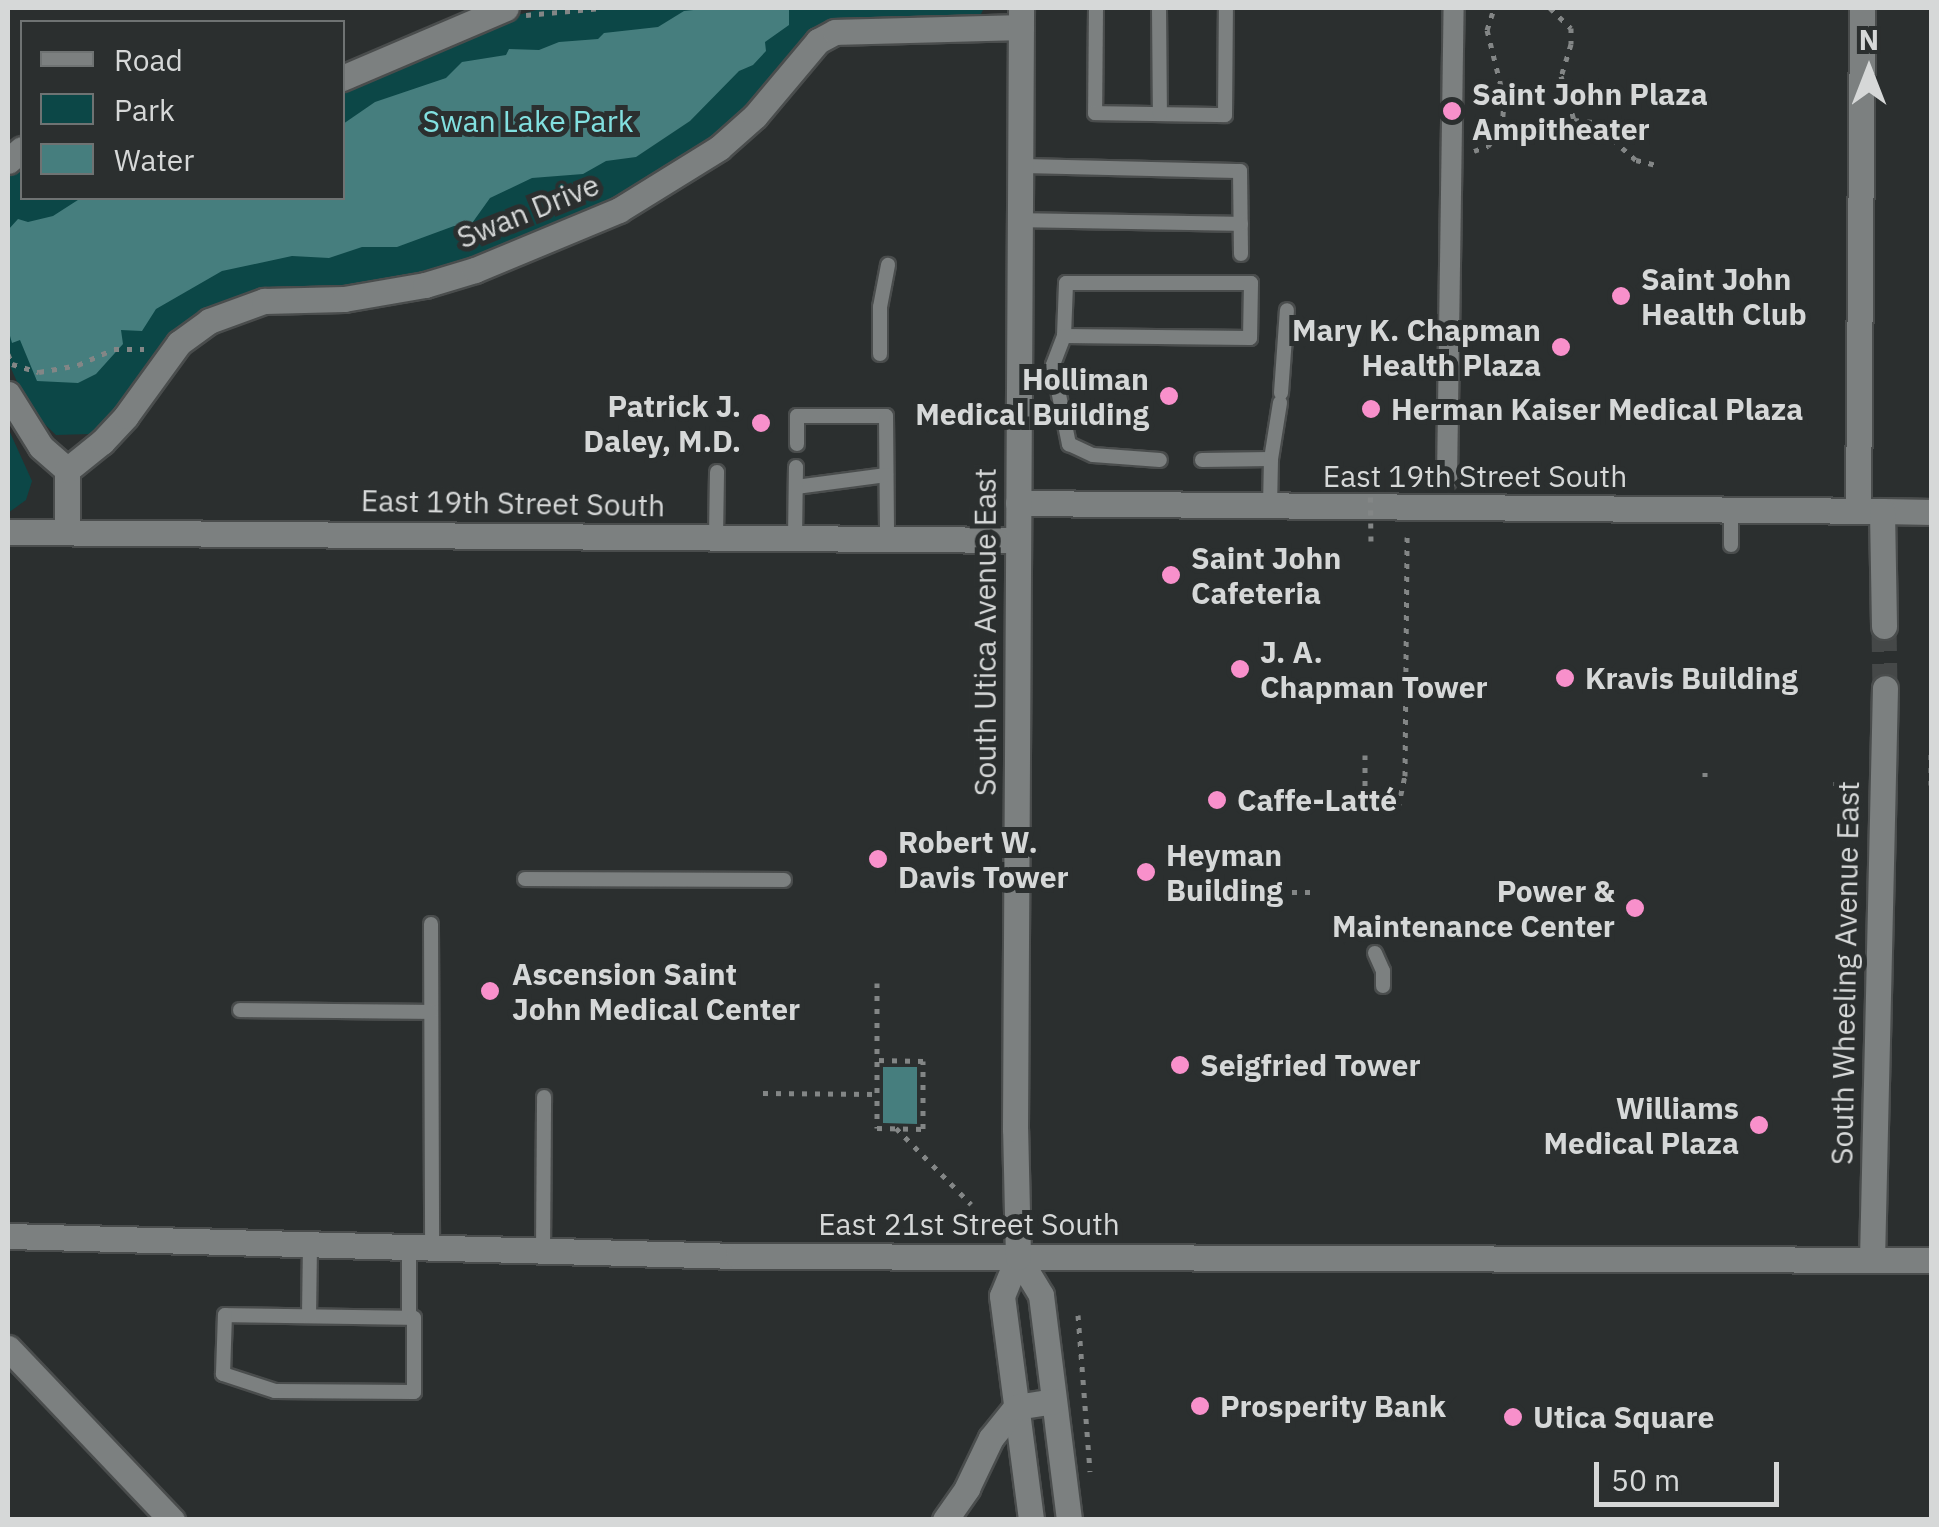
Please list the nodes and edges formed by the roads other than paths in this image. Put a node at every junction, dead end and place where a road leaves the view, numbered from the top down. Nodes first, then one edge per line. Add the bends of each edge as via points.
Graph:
1 (506, 8) edge
2 (1096, 8) edge
3 (1159, 8) edge
4 (1226, 8) edge
5 (1454, 8) edge
6 (1862, 8) edge
7 (1021, 17) edge
8 (345, 77) edge
9 (1160, 114) junction
10 (1020, 166) junction
11 (1020, 220) junction
12 (1241, 224) junction
13 (1241, 254) dead end
14 (888, 265) dead end
15 (1287, 310) dead end
16 (1064, 336) junction
17 (880, 354) dead end
18 (8, 394) edge
19 (797, 444) dead end
20 (1271, 459) junction
21 (1160, 460) dead end
22 (1202, 460) dead end
23 (796, 467) dead end
24 (66, 470) junction
25 (717, 472) dead end
26 (886, 475) junction
27 (1447, 480) dead end
28 (796, 487) junction
29 (1018, 503) junction
30 (1270, 507) junction
31 (1732, 510) junction
32 (1870, 512) junction
33 (1932, 512) edge
34 (67, 531) junction
35 (8, 532) edge
36 (716, 538) junction
37 (795, 538) junction
38 (886, 538) junction
39 (1018, 540) junction
40 (1731, 545) dead end
41 (1884, 626) tunnel mouth
42 (1884, 688) tunnel mouth
43 (525, 879) dead end
44 (784, 880) dead end
45 (431, 924) dead end
46 (1374, 952) dead end
47 (1383, 986) dead end
48 (240, 1010) dead end
49 (431, 1012) junction
50 (544, 1097) dead end
51 (8, 1236) edge
52 (310, 1244) junction
53 (420, 1249) junction
54 (543, 1252) junction
55 (1018, 1257) junction
56 (1872, 1260) junction
57 (1932, 1260) edge
58 (310, 1316) junction
59 (409, 1317) junction
60 (8, 1348) edge
61 (1054, 1401) junction
62 (1016, 1407) junction
63 (172, 1520) edge
64 (944, 1520) edge
65 (1032, 1520) edge
66 (1070, 1520) edge

1 - 8 street
2 - 9 lane via 1095,114
3 - 9 lane
4 - 9 lane via 1225,114
5 - 27 street
6 - 32 street
7 - 10 street, South Utica Avenue East
7 - 24 street, Swan Drive via 835,32 818,41 719,148 619,210 425,285 344,299 264,300 210,320 179,342 114,429
10 - 11 street, South Utica Avenue East
10 - 12 lane via 1240,171
11 - 12 lane
11 - 29 street, South Utica Avenue East
12 - 13 lane
14 - 17 lane
15 - 20 lane
16 - 16 lane via 1066,282 1251,282 1250,338
16 - 21 lane via 1053,364 1069,444 1093,455
18 - 24 street via 41,447
19 - 26 lane via 797,416 886,416
20 - 22 lane
20 - 30 lane
23 - 28 lane
24 - 34 street
25 - 36 lane
26 - 28 lane
26 - 38 lane
28 - 37 lane
29 - 30 street, East 19th Street South
29 - 39 street, South Utica Avenue East
30 - 31 street, East 19th Street South
31 - 32 street, East 19th Street South
31 - 40 lane
32 - 33 street, East 19th Street South
32 - 41 street
34 - 35 street, East 19th Street South
34 - 36 street, East 19th Street South
36 - 37 street, East 19th Street South
37 - 38 street, East 19th Street South
38 - 39 street, East 19th Street South
39 - 55 street, South Utica Avenue East
42 - 56 street, South Wheeling Avenue East
43 - 44 lane
45 - 49 lane
46 - 47 lane
48 - 49 lane
49 - 53 lane
50 - 54 lane
51 - 52 street, East 21st Street South
52 - 53 street, East 21st Street South
52 - 58 lane
53 - 54 street, East 21st Street South
53 - 59 lane
54 - 55 street, East 21st Street South
55 - 56 street, East 21st Street South
55 - 61 street, South Utica Avenue East via 1042,1295
55 - 62 street, South Utica Avenue East via 1002,1296
56 - 57 street, East 21st Street South
58 - 59 lane
58 - 59 lane via 225,1315 224,1374 275,1392 414,1392
60 - 63 street
61 - 62 street
61 - 66 street, South Utica Avenue East
62 - 64 street
62 - 65 street, South Utica Avenue East

